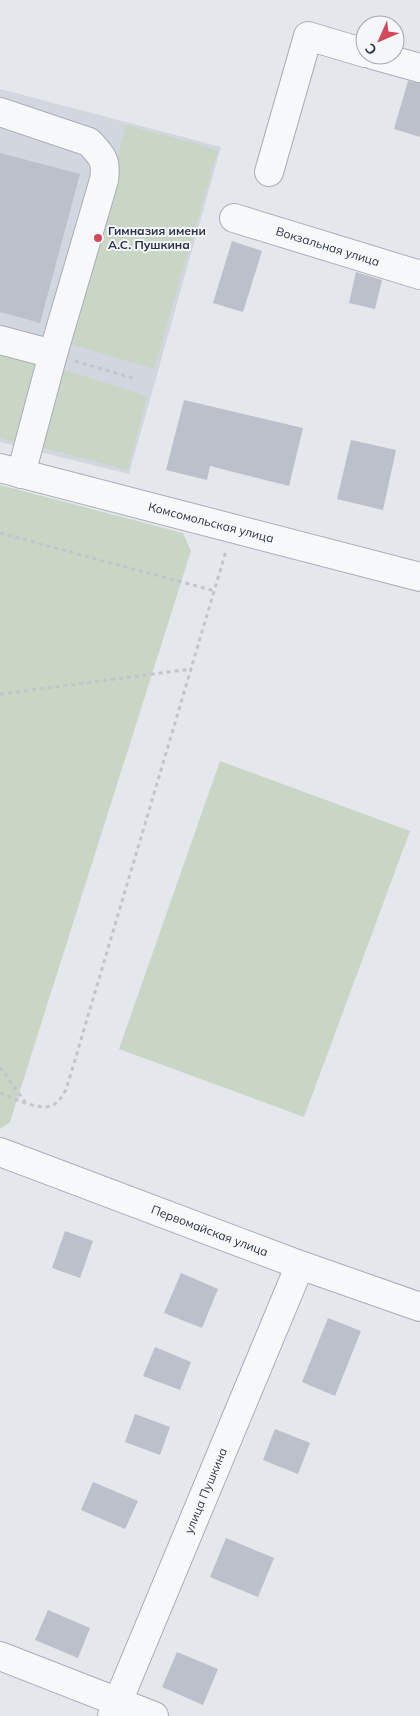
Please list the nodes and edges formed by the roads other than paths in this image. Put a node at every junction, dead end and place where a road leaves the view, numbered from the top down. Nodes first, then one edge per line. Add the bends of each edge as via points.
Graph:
1 (355, 50) edge
2 (405, 64) edge
3 (420, 68) edge
4 (0, 112) edge
5 (269, 172) dead end
6 (234, 218) dead end
7 (420, 274) edge
8 (0, 340) edge
9 (53, 354) junction
10 (10, 471) edge
11 (420, 578) edge
12 (0, 1152) edge
13 (300, 1265) junction
14 (420, 1307) edge
15 (0, 1656) edge
16 (115, 1708) edge
17 (154, 1716) edge

1 - 5 street via 308,36
2 - 3 street
4 - 9 street via 89,142 106,166
6 - 7 street, Вокзальная улица
8 - 9 street
9 - 10 street
10 - 11 street, Комсомольская улица
12 - 13 street, Первомайская улица
13 - 14 street, Первомайская улица
13 - 16 street, улица Пушкина
15 - 16 street
16 - 17 street

